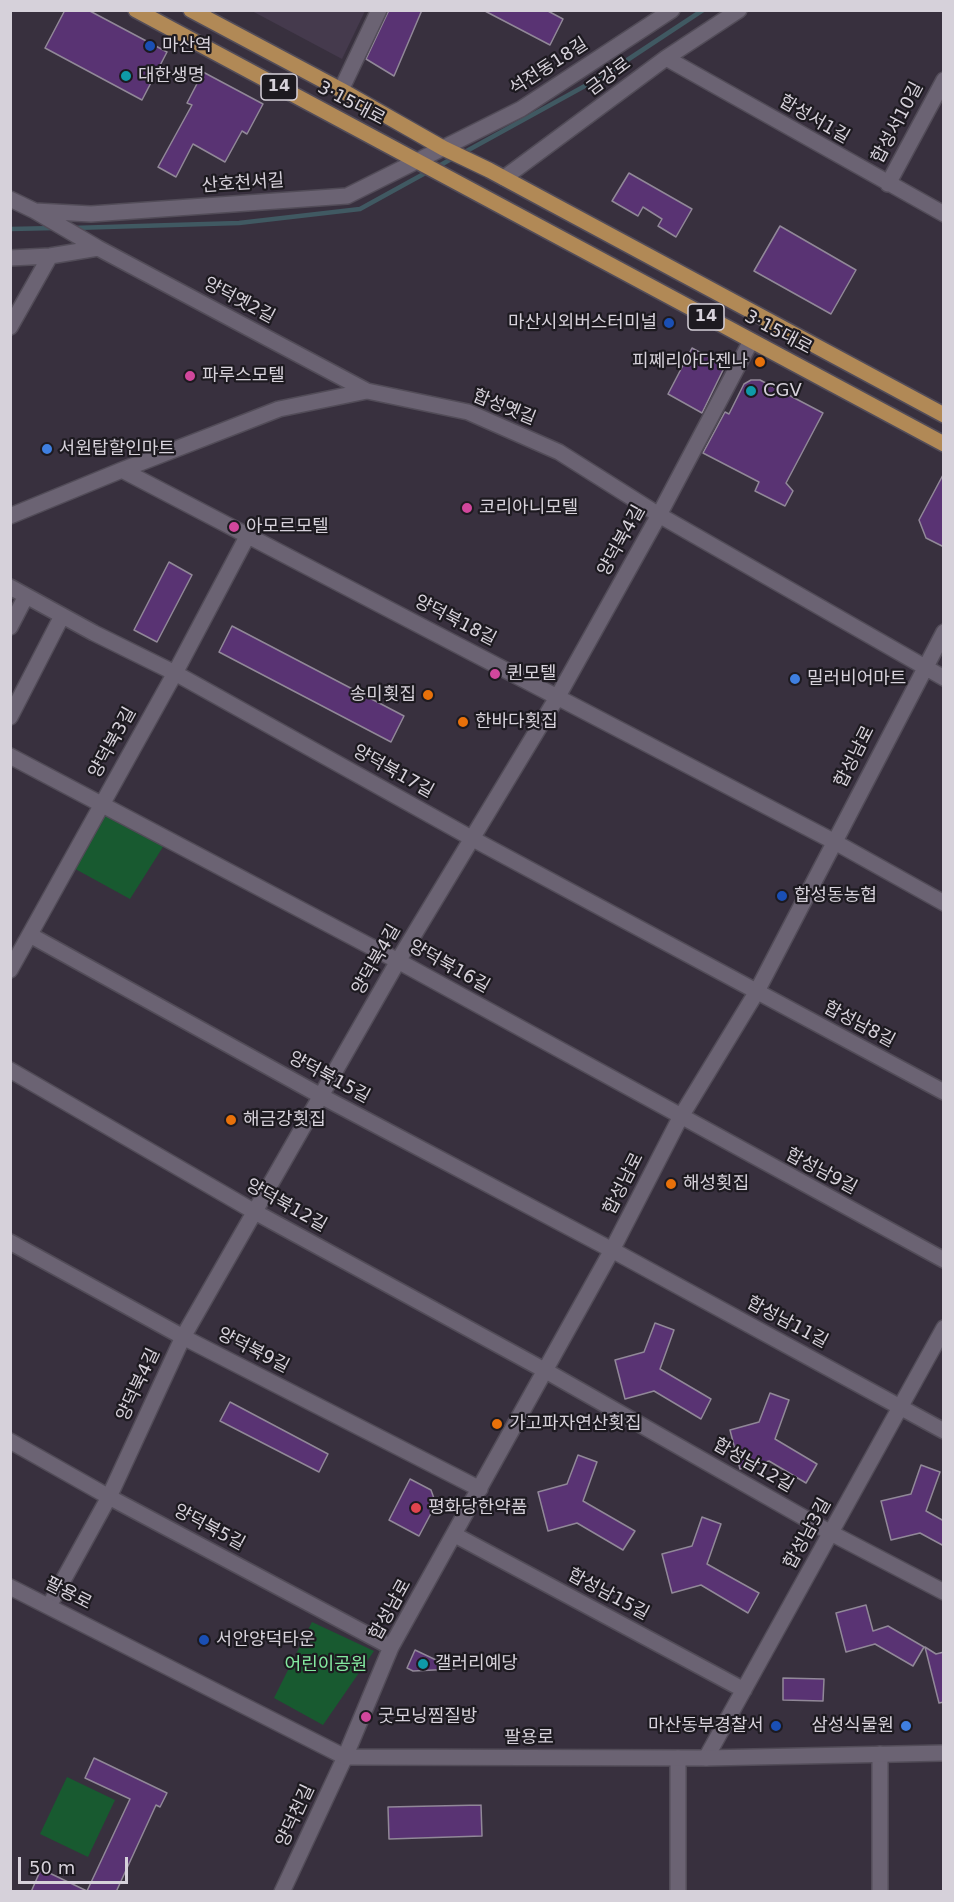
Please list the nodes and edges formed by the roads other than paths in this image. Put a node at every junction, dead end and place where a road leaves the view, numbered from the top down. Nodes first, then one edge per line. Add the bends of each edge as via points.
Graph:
1 (136, 10) edge
2 (191, 10) edge
3 (379, 10) edge
4 (672, 10) edge
5 (739, 10) edge
6 (666, 58) junction
7 (944, 80) edge
8 (341, 90) junction
9 (446, 149) junction
10 (418, 163) junction
11 (504, 178) junction
12 (888, 184) junction
13 (12, 200) edge
14 (944, 214) edge
15 (42, 215) junction
16 (95, 246) junction
17 (50, 256) junction
18 (10, 258) edge
19 (10, 327) edge
20 (751, 341) junction
21 (367, 391) junction
22 (944, 415) edge
23 (944, 444) edge
24 (122, 470) junction
25 (659, 515) junction
26 (10, 516) edge
27 (248, 535) junction
28 (10, 587) edge
29 (26, 596) junction
30 (62, 616) junction
31 (12, 623) edge
32 (944, 632) edge
33 (924, 666) junction
34 (175, 673) junction
35 (944, 678) edge
36 (558, 696) junction
37 (10, 717) edge
38 (10, 756) edge
39 (102, 803) junction
40 (473, 839) junction
41 (833, 841) junction
42 (944, 903) edge
43 (30, 935) junction
44 (398, 961) junction
45 (10, 970) edge
46 (756, 993) junction
47 (10, 1070) edge
48 (944, 1092) edge
49 (321, 1096) junction
50 (680, 1118) junction
51 (255, 1212) junction
52 (10, 1242) edge
53 (612, 1250) junction
54 (944, 1260) edge
55 (944, 1328) edge
56 (183, 1337) junction
57 (546, 1371) junction
58 (900, 1407) junction
59 (944, 1431) edge
60 (10, 1441) edge
61 (480, 1489) junction
62 (108, 1497) junction
63 (831, 1533) junction
64 (454, 1535) junction
65 (10, 1587) edge
66 (944, 1592) edge
67 (49, 1606) junction
68 (391, 1647) junction
69 (744, 1690) junction
70 (944, 1753) edge
71 (880, 1754) junction
72 (345, 1756) junction
73 (678, 1758) junction
74 (706, 1758) junction
75 (282, 1892) edge
76 (678, 1892) edge
77 (880, 1892) edge

1 - 10 main road, 3·15대로 / 14
2 - 8 main road, 3·15대로 / 14
3 - 8 street
4 - 9 street, 석전동18길 via 520,109
5 - 6 street, 금강로
6 - 11 street, 금강로
6 - 12 street, 합성서1길
7 - 12 street, 합성서10길
8 - 9 main road, 3·15대로 / 14
9 - 10 street, 산호천서길
9 - 11 main road, 3·15대로 / 14
10 - 15 street, 산호천서길 via 347,196
10 - 20 main road, 3·15대로 / 14
11 - 22 main road, 3·15대로 / 14
12 - 14 street, 합성서1길
13 - 15 street
15 - 16 street, 양덕옛2길
16 - 17 street
16 - 21 street, 양덕옛2길
17 - 18 street
17 - 19 street
20 - 23 main road, 3·15대로 / 14
20 - 25 street, 양덕북4길
21 - 24 street, 합성옛길 via 279,409
21 - 25 street, 합성옛길 via 468,412 559,452
24 - 26 street, 합성옛길
24 - 27 street, 양덕북18길
25 - 33 street, 합성옛길
25 - 36 street, 양덕북4길
27 - 34 street, 양덕북3길
27 - 36 street, 양덕북18길
28 - 29 street, 양덕북17길
29 - 30 street, 양덕북17길
29 - 31 street
30 - 34 street, 양덕북17길
30 - 37 street
32 - 33 street, 합성남로
33 - 35 street, 합성옛길
33 - 41 street, 합성남로
34 - 39 street, 양덕북3길
34 - 40 street, 양덕북17길
36 - 40 street, 양덕북4길
36 - 41 street, 양덕북18길
38 - 39 street, 양덕북16길
39 - 43 street, 양덕북3길
39 - 44 street, 양덕북16길
40 - 44 street, 양덕북4길
40 - 46 street, 양덕북17길
41 - 42 street, 양덕북18길
41 - 46 street, 합성남로
43 - 45 street, 양덕북3길
43 - 49 street, 양덕북15길
44 - 49 street, 양덕북4길
44 - 50 street, 양덕북16길
46 - 48 street, 합성남8길
46 - 50 street, 합성남로
47 - 51 street, 양덕북12길
49 - 51 street, 양덕북4길
49 - 53 street, 양덕북15길
50 - 53 street, 합성남로
50 - 54 street, 합성남9길
51 - 56 street, 양덕북4길
51 - 57 street, 양덕북12길
52 - 56 street, 양덕북9길
53 - 57 street, 합성남로
53 - 58 street, 합성남11길
55 - 58 street, 합성남3길
56 - 61 street, 양덕북9길
56 - 62 street, 양덕북4길
57 - 61 street, 합성남로
57 - 63 street, 합성남12길
58 - 59 street, 합성남11길
58 - 63 street, 합성남3길
60 - 62 street, 양덕북5길
61 - 64 street, 합성남로
62 - 67 street, 양덕북4길
62 - 68 street, 양덕북5길
63 - 66 street, 합성남12길
63 - 69 street, 합성남3길
64 - 68 street, 합성남로
64 - 69 street, 합성남15길
65 - 67 street, 팔용로
67 - 72 street, 팔용로
68 - 72 street, 합성남로
69 - 74 street, 합성남3길
70 - 71 street, 팔용로
71 - 74 street, 팔용로
71 - 77 street
72 - 73 street, 팔용로
72 - 75 street, 양덕천길
73 - 74 street, 팔용로
73 - 76 street

